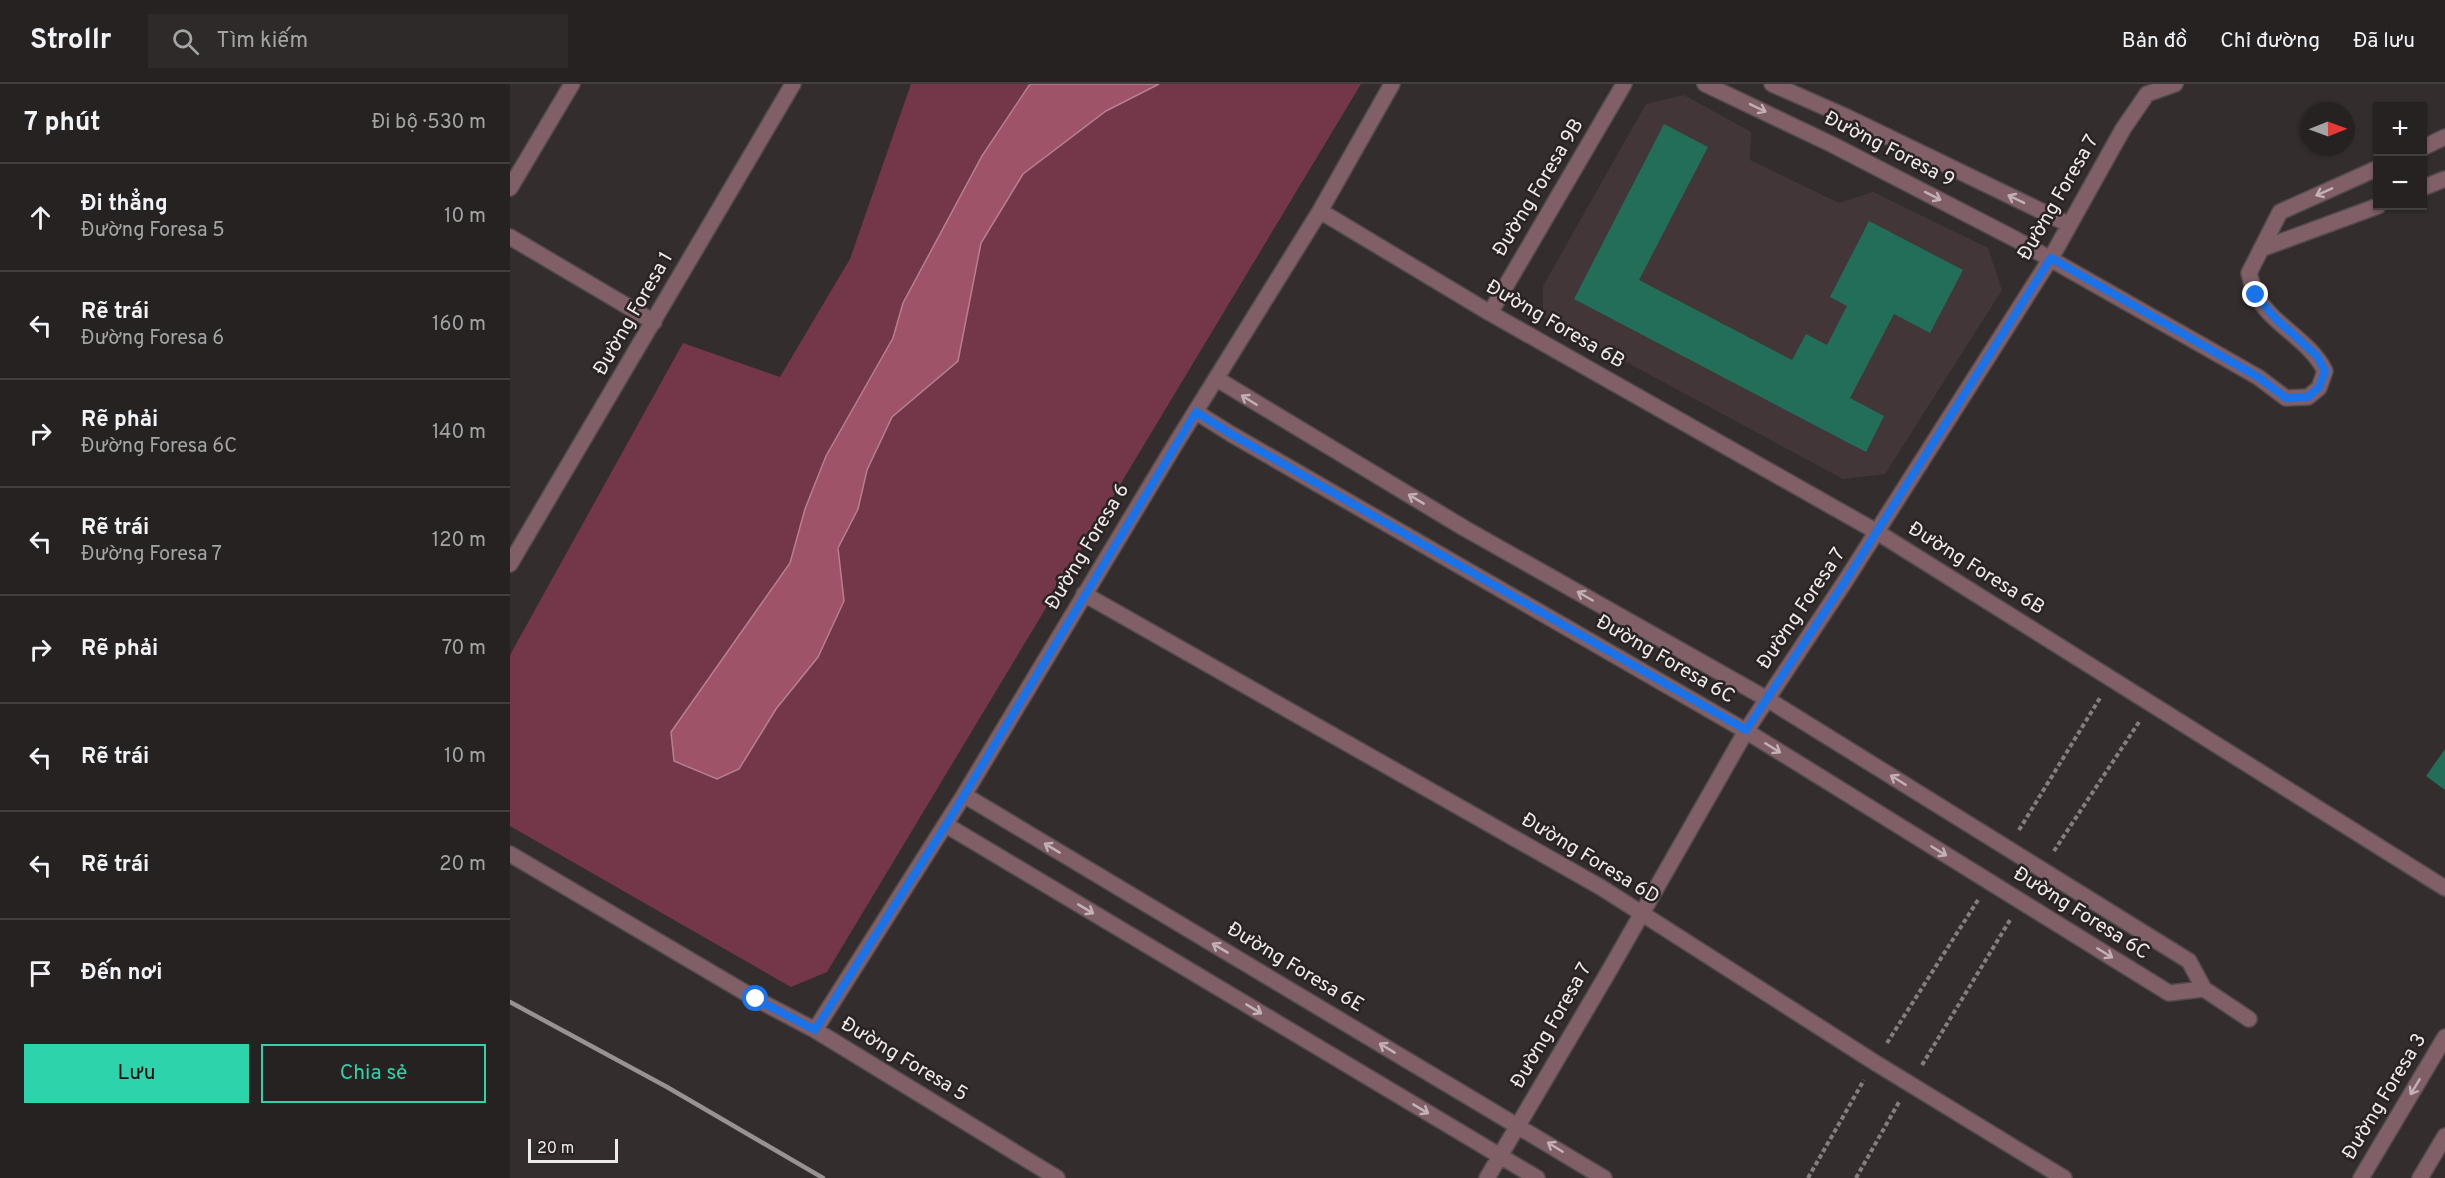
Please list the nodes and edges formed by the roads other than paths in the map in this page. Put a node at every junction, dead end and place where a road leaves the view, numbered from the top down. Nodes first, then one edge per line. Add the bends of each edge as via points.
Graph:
1 (572, 84) edge
2 (793, 84) edge
3 (1392, 84) edge
4 (1624, 84) edge
5 (1705, 84) edge
6 (1772, 84) edge
7 (2175, 84) edge
8 (2145, 89) edge
9 (2445, 137) edge
10 (2427, 145) edge
11 (2373, 170) edge
12 (2445, 180) edge
13 (2427, 186) edge
14 (510, 188) edge
15 (2373, 208) edge
16 (1320, 211) junction
17 (2068, 224) junction
18 (510, 237) edge
19 (2261, 249) junction
20 (2051, 258) junction
21 (1490, 313) junction
22 (654, 322) junction
23 (1217, 379) junction
24 (1196, 412) junction
25 (1877, 532) junction
26 (510, 564) edge
27 (1084, 594) junction
28 (1767, 699) junction
29 (1746, 730) junction
30 (964, 795) junction
31 (946, 825) junction
32 (510, 854) edge
33 (2445, 888) edge
34 (1641, 914) junction
35 (2204, 988) junction
36 (2249, 1019) dead end
37 (815, 1030) junction
38 (2445, 1037) edge
39 (1518, 1125) junction
40 (2445, 1136) edge
41 (1500, 1155) junction
42 (1057, 1178) edge
43 (1486, 1178) edge
44 (1537, 1178) edge
45 (1604, 1178) edge
46 (2064, 1178) edge
47 (2361, 1178) edge
48 (2420, 1178) edge

1 - 14 street
2 - 22 street, Đường Foresa 1
3 - 16 street, Đường Foresa 6
4 - 21 street, Đường Foresa 9B
5 -> 20 street, Đường Foresa 9 via 1833,145
17 -> 6 street, Đường Foresa 9
7 - 8 street, Đường Foresa 7
8 - 17 street, Đường Foresa 7
9 - 10 street
11 -> 19 street via 2280,212
12 - 13 street
15 - 19 street
16 - 21 street, Đường Foresa 6B
16 - 23 street, Đường Foresa 6
17 - 20 street, Đường Foresa 7
18 - 22 street
19 - 20 street, Đường Foresa 9 via 2249,273 2256,295 2317,356 2325,371 2319,387 2308,397 2286,398 2258,377
20 - 25 street, Đường Foresa 7
21 - 25 street, Đường Foresa 6B
22 - 26 street, Đường Foresa 1
23 - 24 street, Đường Foresa 6
28 -> 23 street, Đường Foresa 6C via 1464,528
24 - 27 street, Đường Foresa 6
24 - 29 street, Đường Foresa 6C
25 - 28 street, Đường Foresa 7
25 - 33 street, Đường Foresa 6B
27 - 30 street, Đường Foresa 6
27 - 34 street, Đường Foresa 6D via 1602,888
28 - 29 street, Đường Foresa 7
35 -> 28 street, Đường Foresa 6C via 2189,961
29 - 34 street, Đường Foresa 7
29 -> 35 street, Đường Foresa 6C via 2169,993
30 - 31 street, Đường Foresa 6
39 -> 30 street, Đường Foresa 6E
31 - 37 street, Đường Foresa 6
31 -> 41 street
32 - 37 street, Đường Foresa 5
34 - 39 street, Đường Foresa 7
34 - 46 street, Đường Foresa 6D
35 - 36 street, Đường Foresa 6C
37 - 42 street, Đường Foresa 5
38 -> 47 street, Đường Foresa 3
39 - 41 street, Đường Foresa 7
45 -> 39 street, Đường Foresa 6E
40 - 48 street
41 - 43 street, Đường Foresa 7
41 - 44 street

